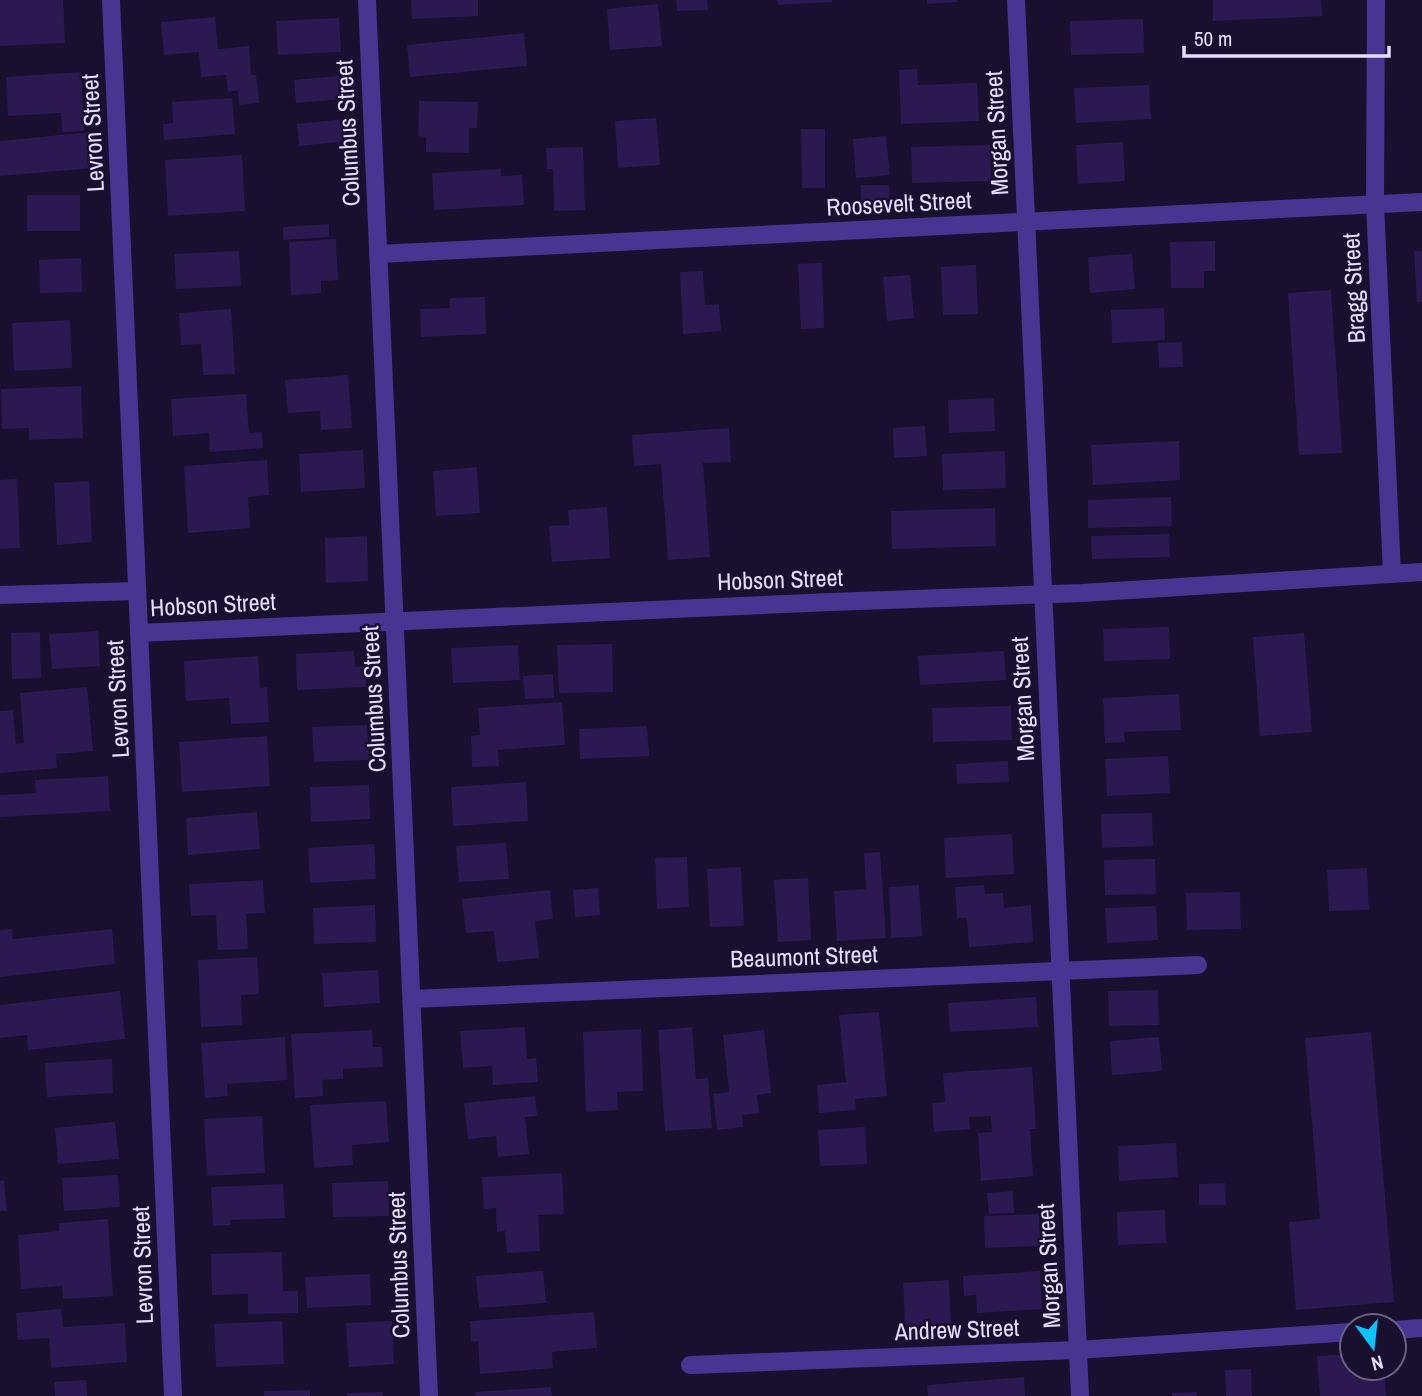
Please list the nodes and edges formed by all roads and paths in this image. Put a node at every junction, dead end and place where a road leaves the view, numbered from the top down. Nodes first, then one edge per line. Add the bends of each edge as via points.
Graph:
1 (111, 0) edge
2 (367, 0) edge
3 (1016, 0) edge
4 (1376, 0) edge
5 (1422, 202) edge
6 (1374, 204) junction
7 (1026, 222) junction
8 (378, 254) junction
9 (1422, 572) edge
10 (1392, 574) junction
11 (137, 591) junction
12 (0, 595) edge
13 (1043, 595) junction
14 (395, 621) junction
15 (139, 633) junction
16 (1198, 965) dead end
17 (1060, 971) junction
18 (412, 999) junction
19 (1338, 1333) edge
20 (1077, 1350) junction
21 (690, 1365) dead end
22 (173, 1396) edge
23 (429, 1396) edge
24 (1080, 1396) edge

1 - 11 street, Levron Street
2 - 8 street, Columbus Street
3 - 7 street, Morgan Street
4 - 6 street, Bragg Street
5 - 6 street, Roosevelt Street
6 - 7 street, Roosevelt Street
6 - 10 street, Bragg Street
7 - 8 street, Roosevelt Street
7 - 13 street, Morgan Street
8 - 14 street, Columbus Street
9 - 10 street, Hobson Street
10 - 13 street, Hobson Street
11 - 12 street, Hobson Street
11 - 15 street, Levron Street
13 - 14 street, Hobson Street
13 - 17 street, Morgan Street
14 - 15 street, Hobson Street
14 - 18 street, Columbus Street
15 - 22 street, Levron Street
16 - 17 street, Beaumont Street
17 - 18 street, Beaumont Street
17 - 20 street, Morgan Street
18 - 23 street, Columbus Street
19 - 20 street, Andrew Street
20 - 21 street, Andrew Street
20 - 24 street, Morgan Street

